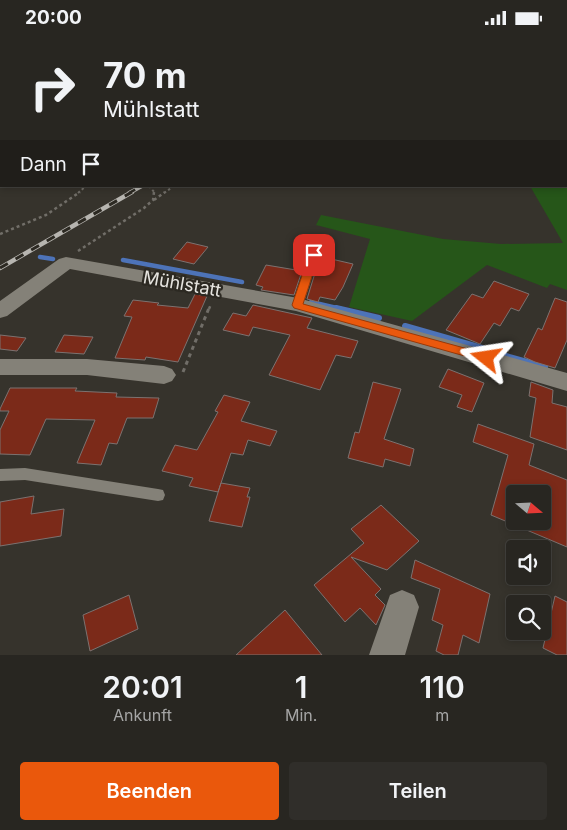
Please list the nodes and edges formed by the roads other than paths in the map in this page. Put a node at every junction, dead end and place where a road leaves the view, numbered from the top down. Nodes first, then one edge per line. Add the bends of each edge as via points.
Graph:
1 (314, 255) dead end
2 (298, 305) junction
3 (0, 311) edge
4 (0, 367) edge
5 (164, 375) road end
6 (567, 382) edge
7 (0, 475) edge
8 (158, 495) dead end
9 (402, 607) dead end
10 (387, 655) edge

1 - 2 lane
2 - 3 street, Mühlstatt via 71,258
2 - 6 street, Mühlstatt
4 - 5 street via 87,367
7 - 8 lane via 25,474
9 - 10 street

